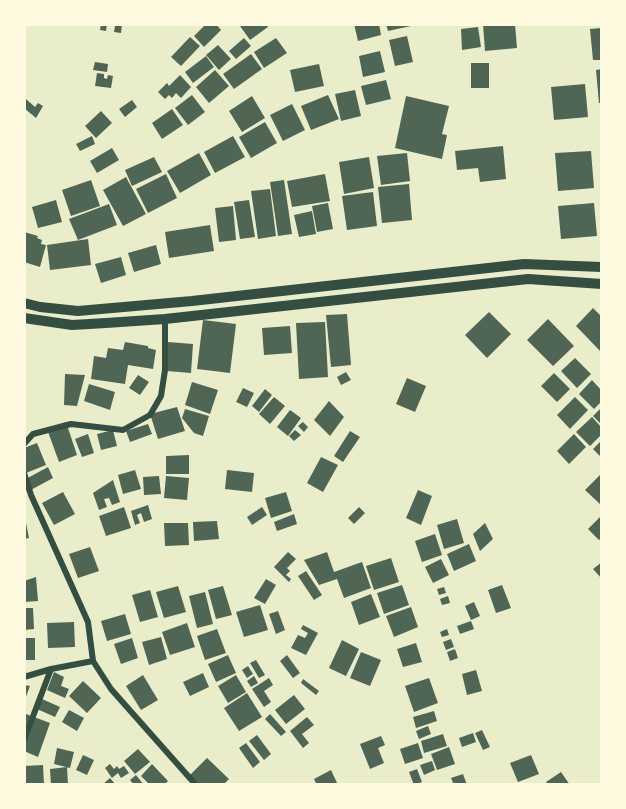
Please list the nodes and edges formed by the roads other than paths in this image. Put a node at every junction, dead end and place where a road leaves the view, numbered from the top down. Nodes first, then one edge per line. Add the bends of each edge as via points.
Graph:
1 (602, 267) edge
2 (602, 284) edge
3 (24, 303) edge
4 (24, 318) edge
5 (165, 319) junction
6 (24, 444) edge
7 (24, 473) edge
8 (93, 662) junction
9 (51, 669) junction
10 (24, 676) edge
11 (24, 740) edge
12 (196, 785) edge

1 - 3 highway via 524,264 78,311
2 - 5 highway via 528,279
4 - 5 highway via 72,325
5 - 6 street via 161,396 150,415 123,430 71,424 33,434
7 - 8 street via 88,622
8 - 9 street
8 - 12 street via 111,689
9 - 10 street
9 - 11 street

